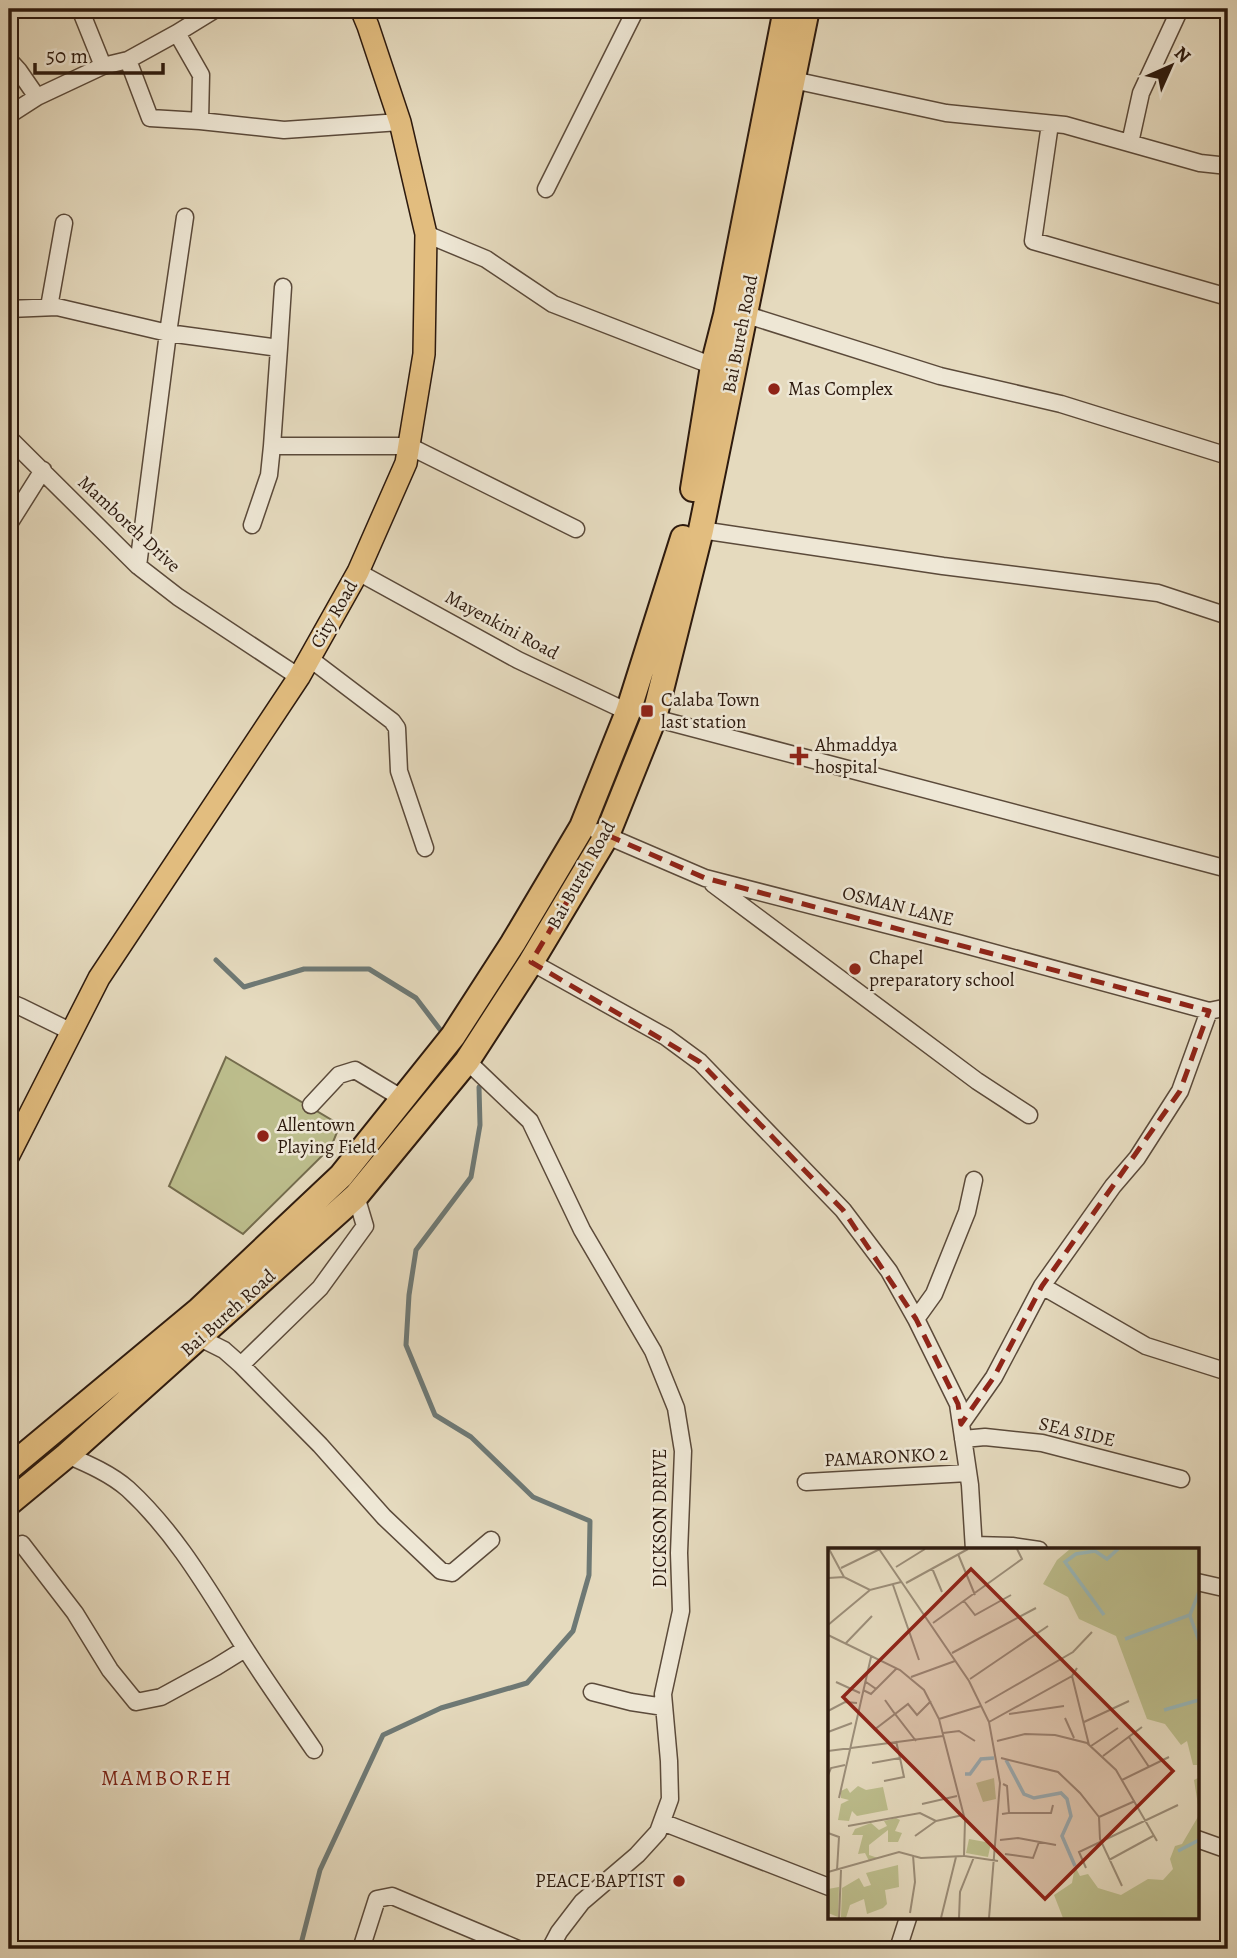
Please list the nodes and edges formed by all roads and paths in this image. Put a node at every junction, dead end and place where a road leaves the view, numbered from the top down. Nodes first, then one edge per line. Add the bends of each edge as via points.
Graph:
1 (80, 9) edge
2 (216, 9) edge
3 (361, 9) edge
4 (636, 9) edge
5 (786, 9) edge
6 (807, 9) edge
7 (1180, 9) edge
8 (177, 33) junction
9 (9, 60) edge
10 (128, 60) junction
11 (103, 66) junction
12 (793, 80) junction
13 (37, 97) junction
14 (9, 115) edge
15 (200, 121) junction
16 (400, 121) junction
17 (1050, 124) junction
18 (1130, 143) junction
19 (1228, 166) edge
20 (546, 189) dead end
21 (185, 217) dead end
22 (64, 223) dead end
23 (426, 234) junction
24 (283, 287) dead end
25 (1228, 297) edge
26 (49, 307) junction
27 (9, 309) edge
28 (744, 314) junction
29 (168, 333) junction
30 (279, 348) junction
31 (713, 366) junction
32 (9, 438) edge
33 (272, 446) junction
34 (409, 446) junction
35 (1228, 456) edge
36 (43, 470) junction
37 (9, 524) edge
38 (252, 525) dead end
39 (576, 529) dead end
40 (701, 530) junction
41 (138, 566) junction
42 (358, 572) junction
43 (1228, 616) edge
44 (304, 668) junction
45 (628, 712) junction
46 (654, 718) junction
47 (582, 827) junction
48 (607, 835) junction
49 (425, 848) dead end
50 (1228, 869) edge
51 (705, 878) junction
52 (531, 962) junction
53 (9, 1003) edge
54 (1228, 1007) edge
55 (1209, 1011) junction
56 (72, 1032) junction
57 (467, 1061) junction
58 (402, 1099) junction
59 (311, 1105) dead end
60 (1029, 1115) dead end
61 (9, 1154) edge
62 (974, 1180) dead end
63 (356, 1196) junction
64 (1042, 1286) junction
65 (916, 1319) junction
66 (200, 1338) junction
67 (241, 1365) junction
68 (1228, 1372) edge
69 (962, 1432) junction
70 (67, 1455) junction
71 (9, 1468) edge
72 (968, 1473) junction
73 (1181, 1479) dead end
74 (806, 1482) dead end
75 (9, 1503) edge
76 (491, 1540) dead end
77 (22, 1544) dead end
78 (974, 1548) edge
79 (1025, 1548) edge
80 (1198, 1582) edge
81 (1228, 1589) edge
82 (245, 1649) junction
83 (592, 1692) dead end
84 (664, 1707) junction
85 (314, 1750) dead end
86 (662, 1822) junction
87 (1198, 1839) edge
88 (1228, 1850) edge
89 (828, 1887) edge
90 (907, 1920) edge
91 (361, 1949) edge
92 (518, 1949) edge
93 (550, 1949) edge
94 (898, 1949) edge

1 - 11 street
2 - 8 street
3 - 16 main road, City Road
4 - 20 street
5 - 31 highway, Bai Bureh Road
6 - 12 highway, Bai Bureh Road
7 - 18 street via 1141,93
8 - 10 street
8 - 15 street via 201,75
9 - 13 street
10 - 11 street
10 - 15 street via 150,118
11 - 13 street
12 - 17 street via 946,113
12 - 28 highway, Bai Bureh Road
13 - 14 street
15 - 16 street via 284,131
16 - 23 main road, City Road
17 - 18 street
17 - 25 street via 1033,241
18 - 19 street
21 - 29 street
22 - 26 street
23 - 31 street via 486,259 553,304
23 - 34 main road, City Road via 424,354
24 - 30 street
26 - 27 street
26 - 29 street
28 - 35 street via 940,376 1061,404
28 - 40 highway, Bai Bureh Road
29 - 30 street
29 - 41 street
30 - 33 street
31 - 45 highway, Bai Bureh Road via 686,531
32 - 36 street, Mamboreh Drive
33 - 34 street
33 - 38 street via 269,475
34 - 39 street
34 - 42 main road, City Road via 406,463
36 - 37 street
36 - 41 street, Mamboreh Drive
40 - 43 street via 1158,593
40 - 46 highway, Bai Bureh Road
41 - 44 street, Mamboreh Drive via 178,597
42 - 44 main road, City Road
42 - 45 street, Mayenkini Road via 518,660
44 - 49 street, Mamboreh Drive via 397,728 398,771
44 - 56 main road, City Road via 99,978
45 - 47 highway, Bai Bureh Road
46 - 48 highway, Bai Bureh Road
46 - 50 street
47 - 48 street, OSMAN LANE
47 - 58 highway, Bai Bureh Road via 453,1036
48 - 51 street, OSMAN LANE
48 - 52 highway, Bai Bureh Road
51 - 55 street, OSMAN LANE
51 - 60 street
52 - 57 highway, Bai Bureh Road
52 - 65 street via 666,1037 700,1062 843,1209 889,1271
53 - 56 street
54 - 55 street, OSMAN LANE
55 - 64 street via 1180,1091 1137,1158
56 - 61 main road, City Road
57 - 63 highway, Bai Bureh Road
57 - 84 street, DICKSON DRIVE via 530,1121 582,1230 653,1351 676,1408 683,1451 678,1553 681,1611
58 - 59 street via 355,1070 339,1075
58 - 71 highway, Bai Bureh Road via 341,1176 209,1300
62 - 65 street via 967,1212 934,1294
63 - 66 highway, Bai Bureh Road
63 - 67 street via 365,1226 320,1288
64 - 68 street via 1146,1346
64 - 69 street
65 - 69 street via 958,1404
66 - 67 street
66 - 70 highway, Bai Bureh Road
67 - 76 street via 441,1571 452,1573
69 - 72 street
69 - 73 street, SEA SIDE via 1042,1443
70 - 75 highway, Bai Bureh Road
70 - 82 street via 126,1488 167,1531
72 - 74 street, PAMARONKO 2
72 - 78 street
77 - 82 street via 135,1702 161,1697
78 - 79 street
80 - 81 street
82 - 85 street
83 - 84 street
84 - 86 street, DICKSON DRIVE via 670,1799
86 - 89 street
86 - 93 street, DICKSON DRIVE via 637,1855 582,1902
87 - 88 street
90 - 94 street
91 - 92 street via 377,1899 392,1896

